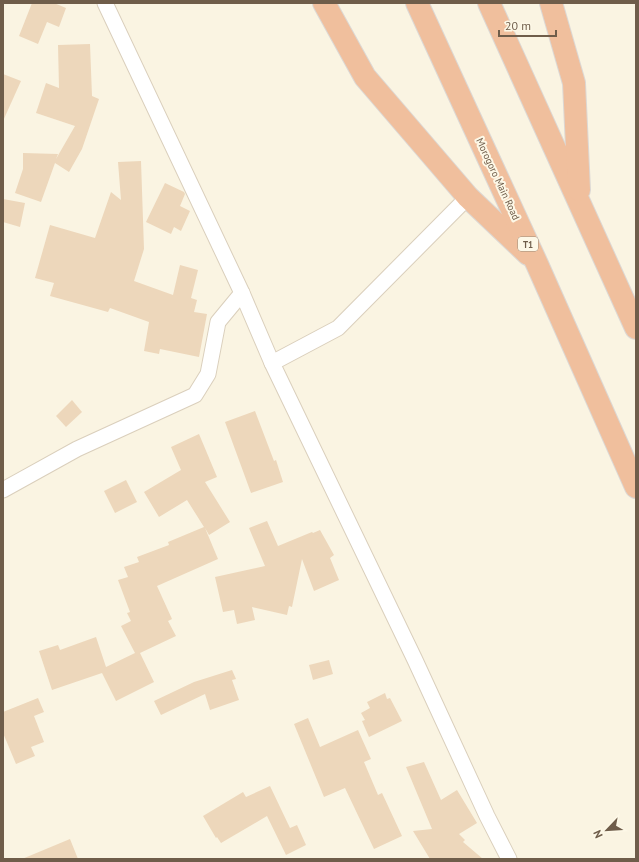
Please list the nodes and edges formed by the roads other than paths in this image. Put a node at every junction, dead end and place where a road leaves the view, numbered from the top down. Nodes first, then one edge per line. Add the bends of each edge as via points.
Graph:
1 (105, 3) edge
2 (324, 3) edge
3 (417, 3) edge
4 (489, 3) edge
5 (550, 3) edge
6 (468, 197) junction
7 (580, 203) junction
8 (537, 264) junction
9 (242, 293) junction
10 (636, 328) edge
11 (272, 363) junction
12 (636, 487) edge
13 (3, 490) edge
14 (509, 859) edge

1 - 9 street
2 - 6 highway via 365,77
3 - 8 highway, Morogoro Main Road / T1
4 - 7 highway
5 - 7 highway via 574,83
6 - 8 highway
6 - 11 street via 338,328
7 - 10 highway
8 - 12 highway, Morogoro Main Road / T1
9 - 11 street
9 - 13 street via 218,322 208,374 195,395 77,449
11 - 14 street

